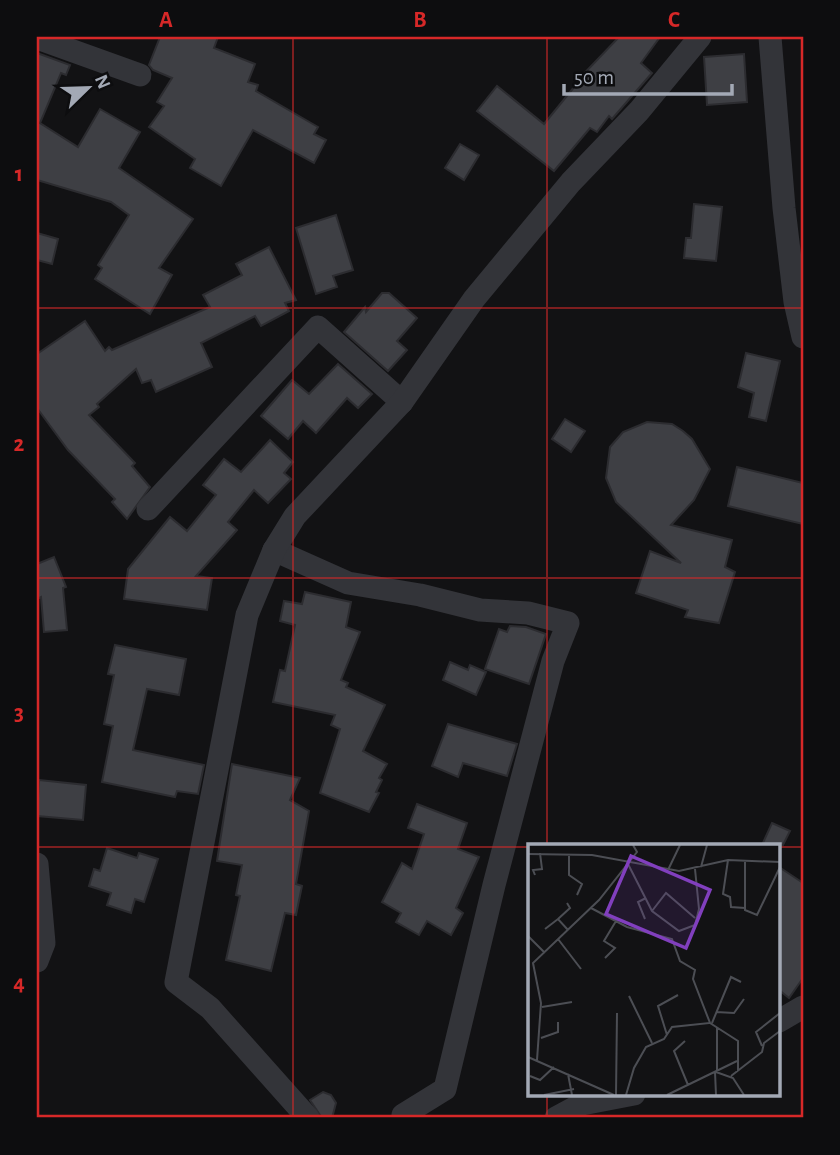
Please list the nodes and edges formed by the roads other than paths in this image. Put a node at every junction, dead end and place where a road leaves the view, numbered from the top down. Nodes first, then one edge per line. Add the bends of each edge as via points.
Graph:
1 (700, 37) edge
2 (770, 37) edge
3 (37, 38) edge
4 (140, 75) dead end
5 (803, 337) edge
6 (402, 402) junction
7 (148, 509) dead end
8 (274, 550) junction
9 (37, 864) edge
10 (37, 961) edge
11 (803, 1007) edge
12 (780, 1020) edge
13 (624, 1096) edge
14 (408, 1117) edge
15 (308, 1118) edge
16 (556, 1118) edge

1 - 6 street via 474,299
2 - 5 street via 784,208
3 - 4 street
6 - 7 street via 318,327
6 - 8 street via 295,516
8 - 14 street via 348,583 568,623 553,661 445,1089
8 - 15 street via 247,615 176,982 210,1008
9 - 10 street via 44,943
11 - 12 street
13 - 16 street via 582,1104

